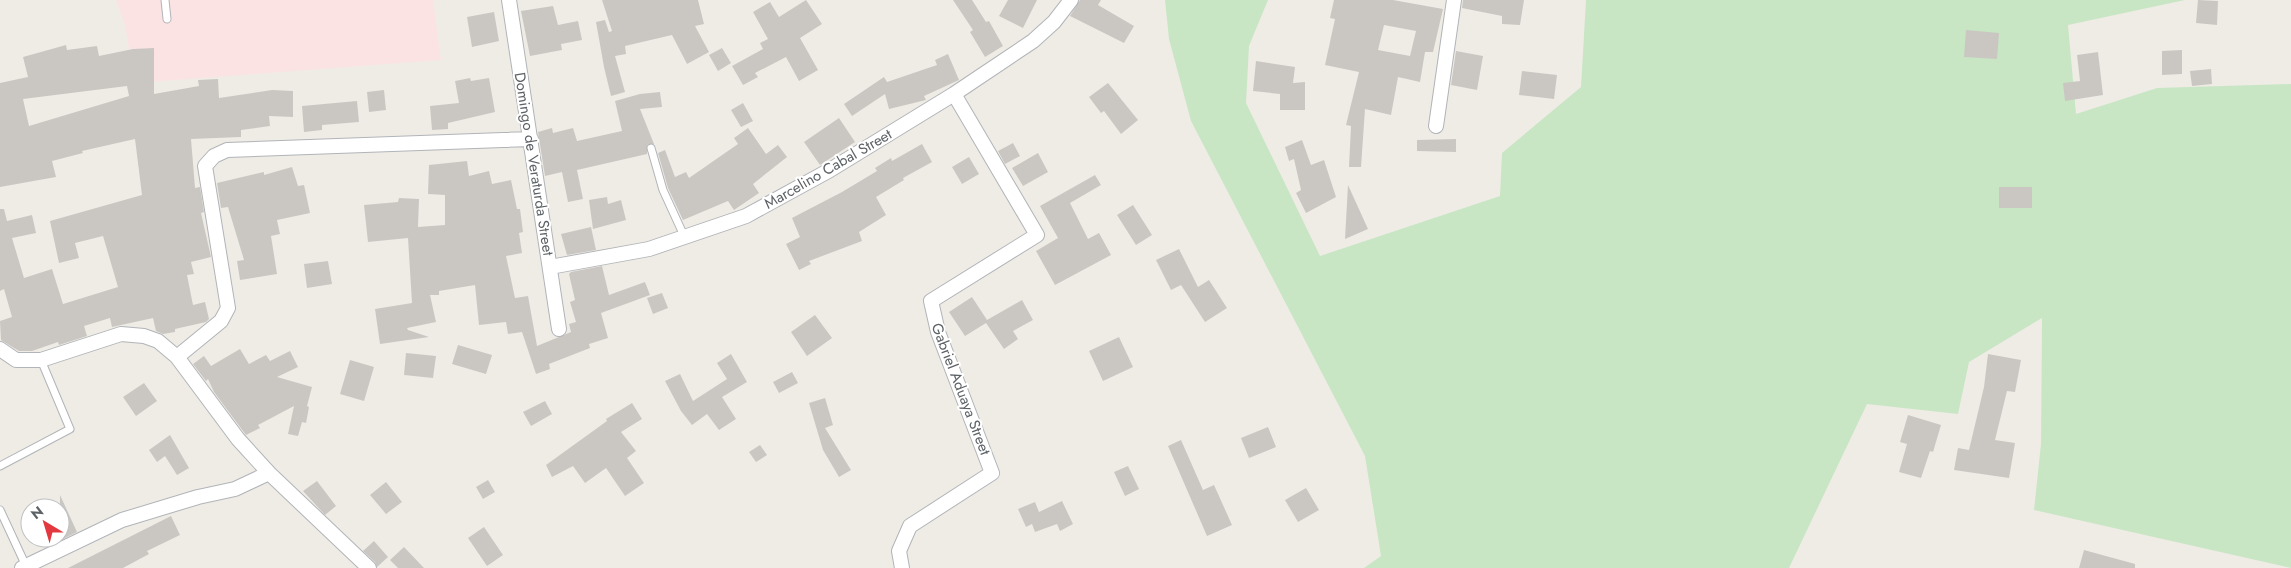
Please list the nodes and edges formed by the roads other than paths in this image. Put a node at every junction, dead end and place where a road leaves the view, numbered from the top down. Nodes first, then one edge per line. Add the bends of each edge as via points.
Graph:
1 (165, 0) edge
2 (509, 0) edge
3 (1071, 0) edge
4 (1454, 0) edge
5 (167, 19) dead end
6 (954, 94) junction
7 (1436, 126) dead end
8 (531, 139) junction
9 (650, 148) dead end
10 (685, 238) junction
11 (550, 267) junction
12 (559, 329) dead end
13 (0, 349) edge
14 (177, 357) junction
15 (41, 360) junction
16 (0, 466) edge
17 (268, 473) junction
18 (0, 510) edge
19 (24, 567) edge
20 (369, 568) edge
21 (902, 568) edge

1 - 5 lane
2 - 8 street, Domingo de Veraturda Street
3 - 6 street, Marcelino Cabal Street via 1033,41
4 - 7 street
6 - 10 street, Marcelino Cabal Street via 830,170 746,216
6 - 21 street, Gabriel Aduaya Street via 1037,236 932,301 938,332 992,473 910,526 899,551
8 - 11 street, Domingo de Veraturda Street
8 - 14 street via 227,150 214,156 205,166 228,308 221,321
9 - 10 lane via 663,190
10 - 11 street, Marcelino Cabal Street via 649,249
11 - 12 street, Domingo de Veraturda Street
13 - 15 street via 16,360
14 - 15 street via 158,341 121,334
14 - 17 street via 238,439
15 - 16 lane via 70,429
17 - 19 street via 235,489 122,520
17 - 20 street
18 - 19 lane

